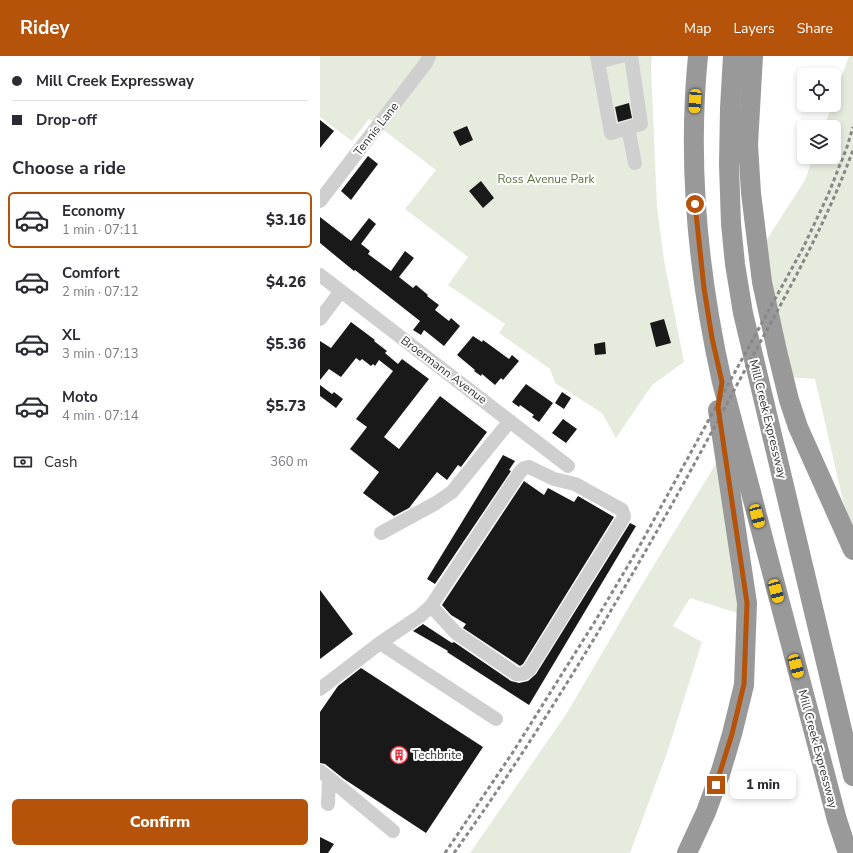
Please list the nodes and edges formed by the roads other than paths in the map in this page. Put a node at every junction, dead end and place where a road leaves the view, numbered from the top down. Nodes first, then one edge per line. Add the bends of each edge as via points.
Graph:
1 (429, 56) edge
2 (621, 56) edge
3 (631, 56) edge
4 (698, 56) edge
5 (733, 56) edge
6 (753, 56) edge
7 (597, 59) edge
8 (635, 126) junction
9 (635, 163) dead end
10 (320, 201) edge
11 (320, 274) edge
12 (341, 291) junction
13 (320, 319) edge
14 (722, 382) junction
15 (510, 421) junction
16 (568, 466) dead end
17 (381, 533) dead end
18 (853, 550) edge
19 (431, 606) junction
20 (380, 643) junction
21 (320, 689) edge
22 (496, 719) dead end
23 (325, 775) edge
24 (853, 776) edge
25 (328, 804) dead end
26 (393, 831) dead end
27 (687, 853) edge
28 (848, 853) edge

1 - 10 street, Tennis Lane
2 - 7 street
3 - 8 street
4 - 14 highway, Mill Creek Expressway via 694,115 695,204 704,288
5 - 24 highway, Mill Creek Expressway via 729,165 731,217 743,313
6 - 18 highway via 748,145 762,282 777,351 798,427
7 - 8 street via 611,133
8 - 9 street
11 - 12 street, Broermann Avenue
12 - 13 street
12 - 15 street, Broermann Avenue
14 - 27 highway via 718,407 747,603 744,684 721,771
14 - 28 highway, Mill Creek Expressway
15 - 16 street, Broermann Avenue
15 - 17 street via 452,492
19 - 19 street via 456,633 516,674 524,674 529,670 624,517 622,510 575,484 554,479 529,467 524,468
19 - 20 street
20 - 21 street
20 - 22 street
23 - 25 street
23 - 26 street

